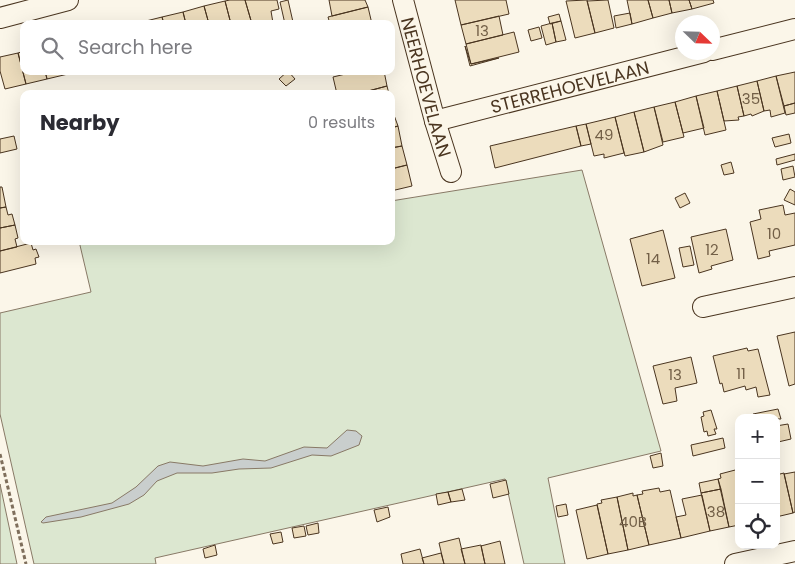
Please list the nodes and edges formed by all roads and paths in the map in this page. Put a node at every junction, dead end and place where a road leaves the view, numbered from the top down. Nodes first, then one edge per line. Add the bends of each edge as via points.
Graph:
1 (68, 0) edge
2 (403, 0) edge
3 (0, 18) edge
4 (795, 29) edge
5 (720, 48) edge
6 (675, 59) edge
7 (435, 121) junction
8 (450, 172) dead end
9 (795, 287) edge
10 (703, 307) dead end
11 (0, 454) edge
12 (795, 551) edge
13 (26, 564) edge
14 (735, 564) edge

1 - 3 street
2 - 7 street, NEERHOEVELAAN
4 - 5 street
6 - 7 street, STERREHOEVELAAN
7 - 8 street, NEERHOEVELAAN
9 - 10 street
11 - 13 path
12 - 14 street

